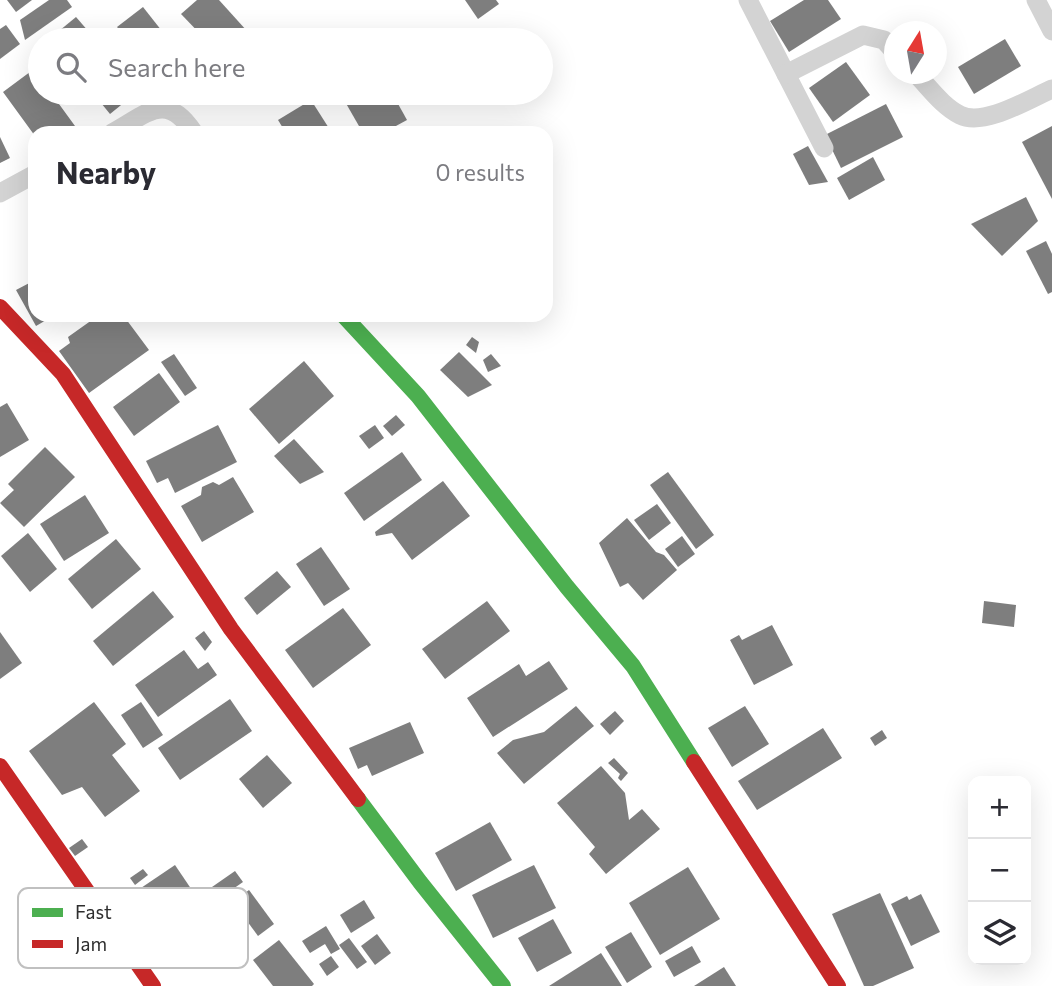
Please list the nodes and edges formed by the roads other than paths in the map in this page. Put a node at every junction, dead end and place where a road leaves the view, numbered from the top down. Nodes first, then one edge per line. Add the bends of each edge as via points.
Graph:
1 (748, 0) edge
2 (1036, 0) edge
3 (1052, 31) edge
4 (884, 40) edge
5 (786, 74) junction
6 (925, 84) edge
7 (1052, 89) edge
8 (125, 126) edge
9 (190, 126) edge
10 (824, 148) dead end
11 (28, 178) edge
12 (0, 193) edge
13 (0, 307) edge
14 (349, 322) edge
15 (0, 766) edge
16 (85, 888) edge
17 (140, 968) edge
18 (153, 986) edge
19 (503, 986) edge
20 (838, 986) edge

1 - 5 street
2 - 3 street
4 - 5 street via 863,35
5 - 10 street
6 - 7 street via 962,116 986,118
8 - 9 street via 159,108 172,109
11 - 12 street
13 - 19 street via 63,374 231,629
14 - 20 street via 418,396 633,666
15 - 16 street
17 - 18 street

